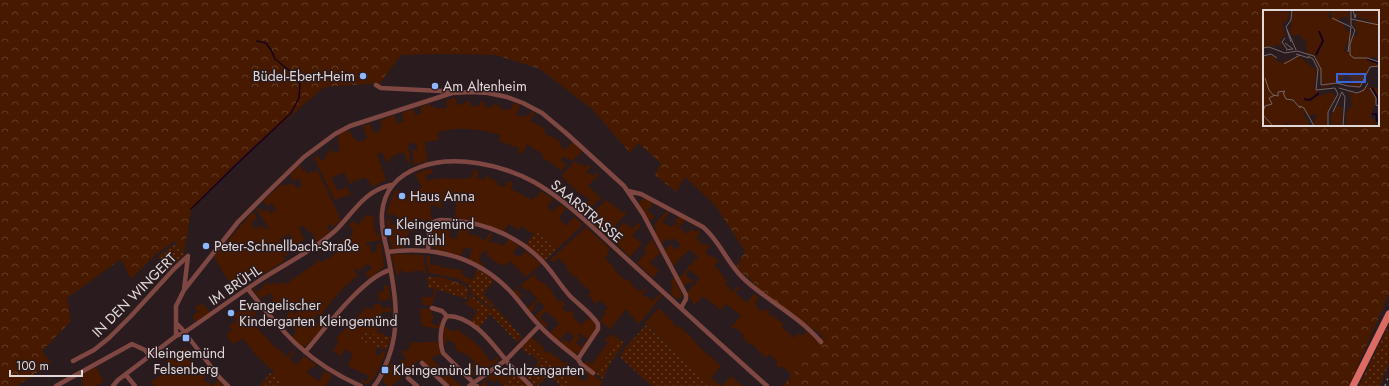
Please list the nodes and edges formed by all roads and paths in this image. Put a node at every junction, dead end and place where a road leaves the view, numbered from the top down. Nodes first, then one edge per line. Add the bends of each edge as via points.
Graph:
1 (376, 85) dead end
2 (452, 94) junction
3 (391, 186) junction
4 (628, 190) junction
5 (428, 251) junction
6 (387, 252) junction
7 (390, 270) junction
8 (248, 289) junction
9 (184, 290) junction
10 (432, 308) dead end
11 (681, 308) junction
12 (1389, 314) edge
13 (447, 316) junction
14 (177, 324) junction
15 (539, 326) junction
16 (185, 332) junction
17 (176, 336) junction
18 (821, 342) dead end
19 (305, 352) junction
20 (150, 356) junction
21 (578, 359) junction
22 (506, 360) junction
23 (74, 361) dead end
24 (422, 363) dead end
25 (593, 373) dead end
26 (126, 375) junction
27 (408, 378) dead end
28 (376, 385) edge
29 (473, 385) edge
30 (56, 386) edge
31 (113, 386) edge
32 (135, 386) edge
33 (228, 386) edge
34 (361, 386) edge
35 (417, 386) edge
36 (447, 386) edge
37 (531, 386) edge
38 (767, 386) edge
39 (1353, 386) edge

1 - 2 street via 381,88 441,91
2 - 4 street via 480,93 500,96 542,113
2 - 9 street via 346,128 323,142 299,161 238,222
3 - 6 street via 382,213
3 - 8 street, IM BRÜHL via 377,190 363,199 318,246
3 - 11 street, SAARSTRASSE via 417,168 440,163 483,165 515,173 545,189 572,210
4 - 11 street via 686,295
4 - 18 street via 641,194 703,227 744,279 800,320
5 - 6 street
5 - 15 street via 452,255 481,267 511,292
5 - 21 street via 430,224 441,220 460,221 505,234 534,254 598,324 598,329
6 - 7 street
7 - 19 street via 363,287
7 - 28 street via 396,297 395,331 392,347
8 - 16 street, IM BRÜHL
8 - 19 street via 275,323
9 - 14 street via 176,306
9 - 23 street, IN DEN WINGERT via 188,256 109,338
10 - 13 street
11 - 38 street, SAARSTRASSE
12 - 39 main road
13 - 22 street via 459,318 475,327
13 - 29 street via 442,329 443,353
14 - 16 street
14 - 17 street
15 - 21 street
15 - 22 street
16 - 17 street, IM BRÜHL
16 - 33 street
17 - 20 street, IM BRÜHL
19 - 34 street via 326,368
20 - 26 street, IM BRÜHL
20 - 30 street via 145,350 132,344
21 - 25 street
22 - 29 street
22 - 37 street
24 - 36 street
26 - 31 street, IM BRÜHL
26 - 32 street
27 - 35 street

